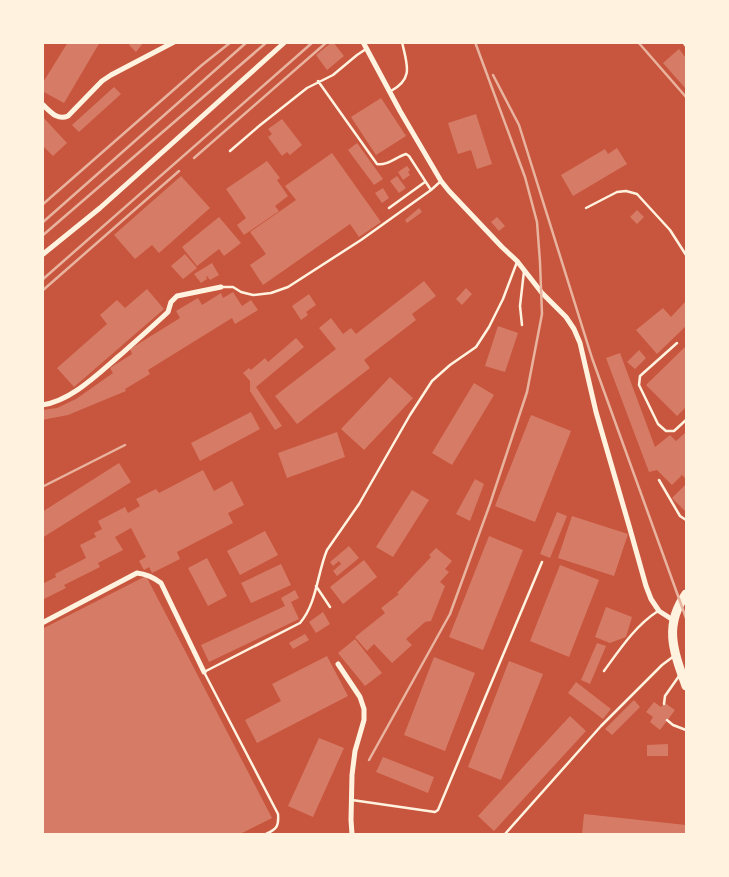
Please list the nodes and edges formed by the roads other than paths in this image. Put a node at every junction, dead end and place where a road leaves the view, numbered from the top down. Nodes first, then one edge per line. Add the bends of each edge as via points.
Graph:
1 (174, 42) edge
2 (285, 42) edge
3 (363, 42) edge
4 (402, 42) edge
5 (683, 42) edge
6 (686, 46) edge
7 (366, 49) junction
8 (318, 81) junction
9 (390, 92) junction
10 (42, 104) edge
11 (230, 151) dead end
12 (441, 180) junction
13 (425, 182) junction
14 (431, 190) junction
15 (389, 208) dead end
16 (586, 208) dead end
17 (42, 255) edge
18 (686, 255) edge
19 (517, 261) junction
20 (524, 270) junction
21 (221, 287) joint
22 (522, 325) dead end
23 (678, 343) dead end
24 (42, 405) edge
25 (686, 420) edge
26 (659, 480) dead end
27 (686, 520) edge
28 (542, 562) dead end
29 (316, 586) junction
30 (686, 594) edge
31 (330, 607) dead end
32 (659, 611) junction
33 (673, 620) junction
34 (42, 623) edge
35 (675, 655) junction
36 (338, 664) dead end
37 (604, 671) dead end
38 (204, 672) junction
39 (682, 673) junction
40 (686, 686) edge
41 (664, 704) dead end
42 (667, 720) dead end
43 (686, 730) edge
44 (352, 800) junction
45 (266, 834) edge
46 (352, 834) edge
47 (505, 834) edge

1 - 10 street via 102,81 68,116 58,118
2 - 17 street via 100,208
3 - 7 street
4 - 9 lane via 408,72 397,88
5 - 6 lane
7 - 8 lane via 333,75
7 - 9 street
8 - 11 lane
8 - 13 lane via 377,164 383,165 406,154
9 - 12 street
12 - 14 lane
12 - 19 street
13 - 14 lane
13 - 15 lane
14 - 21 lane via 288,287 253,295 233,287
16 - 18 lane via 617,192 637,194 670,230
19 - 20 street
19 - 29 lane via 489,327 476,347 432,381 359,504 327,550
20 - 22 lane via 520,306
20 - 32 street via 566,318 580,343 596,412 646,586
21 - 24 street via 175,297 168,312 75,392
23 - 25 lane via 640,376 639,385 658,424 666,430 674,431
26 - 27 lane via 680,516
28 - 44 lane via 438,810
29 - 31 lane
29 - 38 lane via 300,623
30 - 33 main road
32 - 33 street
32 - 37 lane via 647,618 630,636
33 - 35 main road
34 - 38 street via 137,573 153,576 161,583
35 - 39 main road
35 - 47 lane via 601,726
36 - 44 street via 360,697 364,709 355,751
38 - 45 lane via 278,814 277,827
39 - 40 main road
39 - 41 lane via 665,696
42 - 43 lane
44 - 46 street

